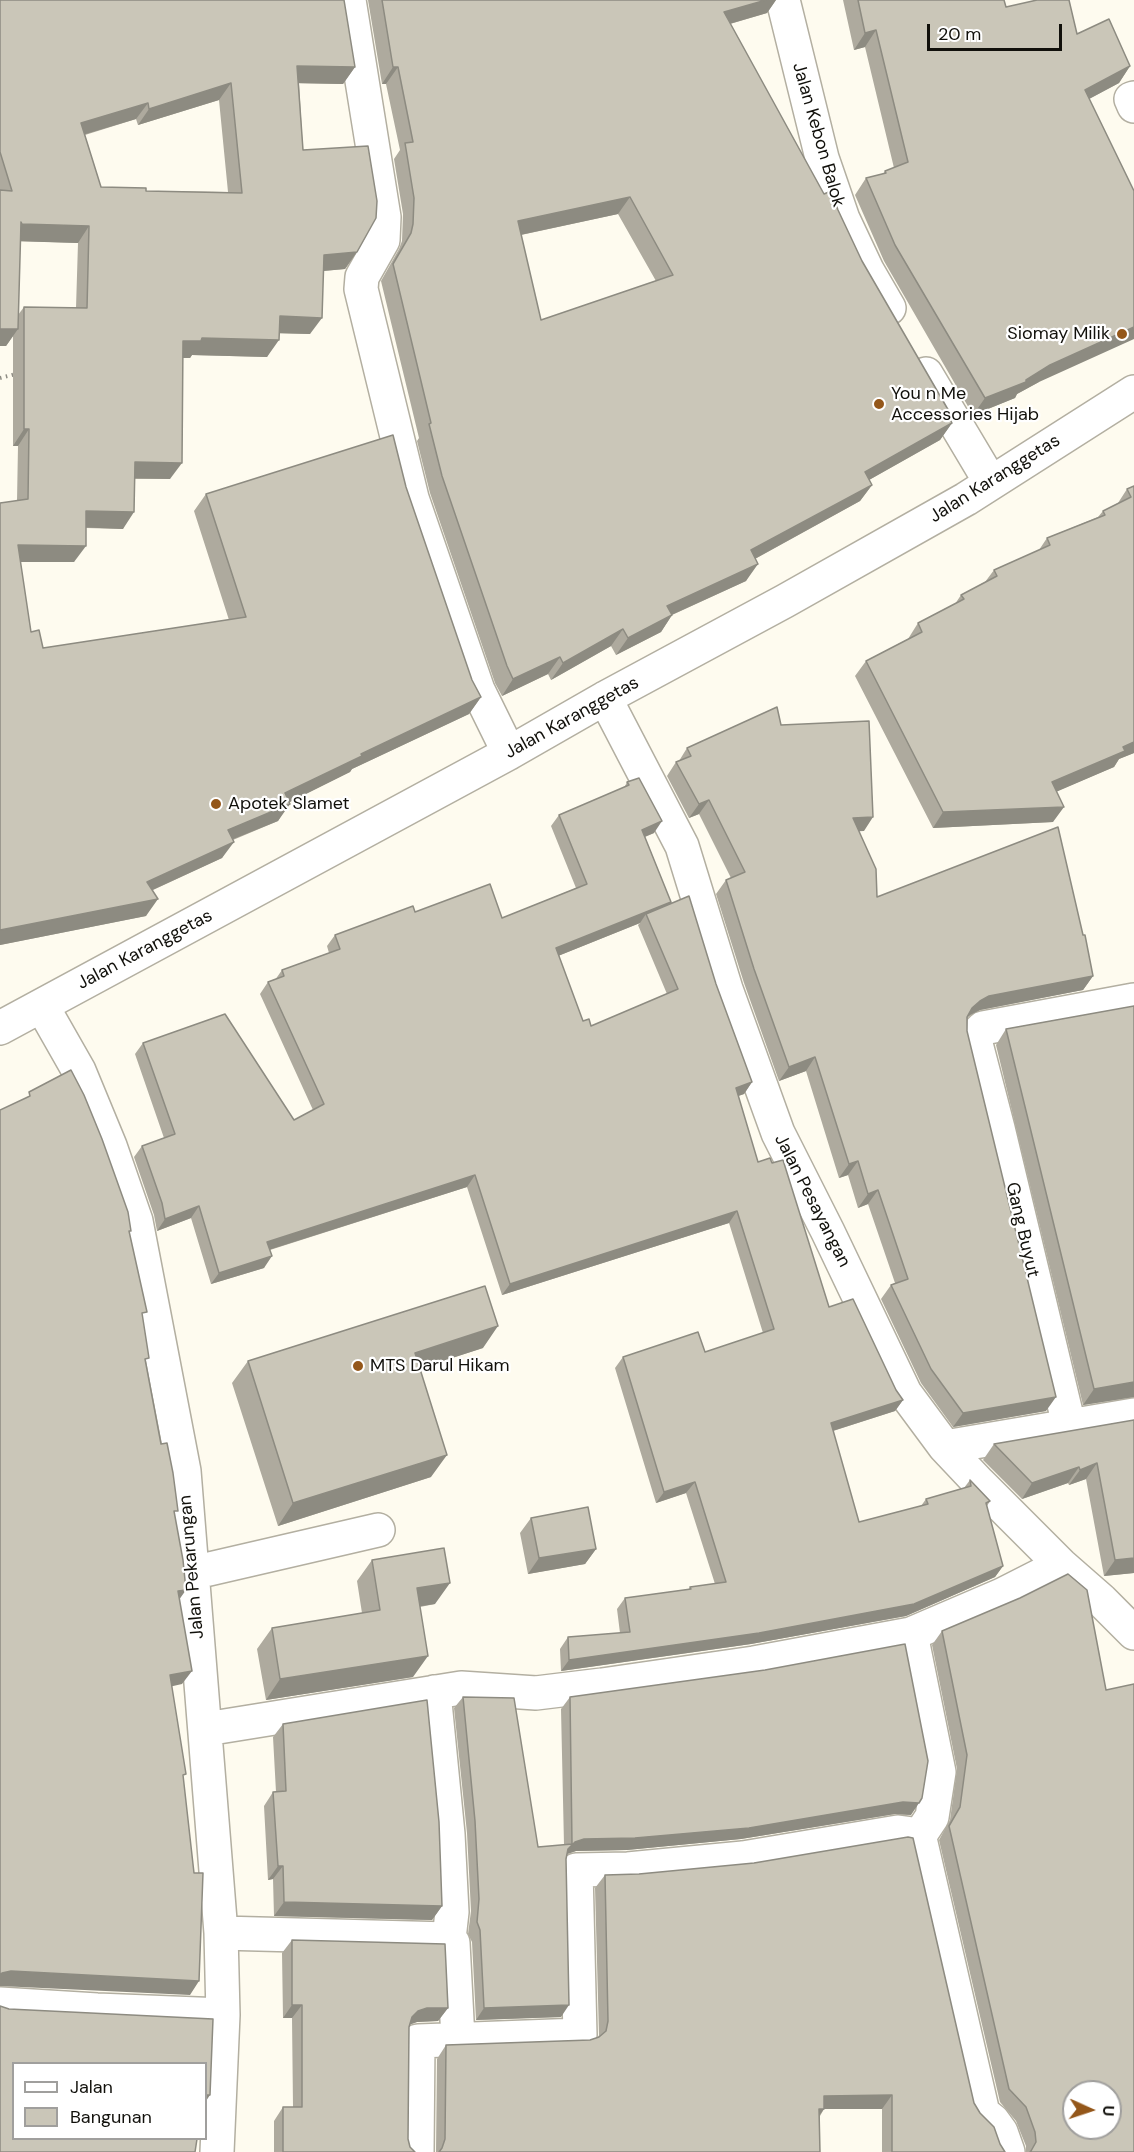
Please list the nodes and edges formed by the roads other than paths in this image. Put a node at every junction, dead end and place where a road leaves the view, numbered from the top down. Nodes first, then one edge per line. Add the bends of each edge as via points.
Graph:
1 (349, 0) edge
2 (783, 0) edge
3 (1134, 392) edge
4 (991, 483) junction
5 (605, 698) junction
6 (509, 753) junction
7 (1134, 1000) edge
8 (42, 1006) junction
9 (0, 1028) edge
10 (1134, 1415) edge
11 (1069, 1425) junction
12 (945, 1447) junction
13 (378, 1530) dead end
14 (1061, 1565) junction
15 (192, 1574) junction
16 (1134, 1633) edge
17 (911, 1634) junction
18 (434, 1692) junction
19 (206, 1729) junction
20 (918, 1838) junction
21 (221, 1933) junction
22 (450, 1939) junction
23 (0, 2004) edge
24 (223, 2014) junction
25 (458, 2039) junction
26 (217, 2152) edge
27 (417, 2152) edge
28 (1008, 2152) edge

1 - 6 street via 384,217 382,240 362,277 361,289 412,498 478,690
2 - 4 street, Jalan Kebon Balok via 822,158 843,219 867,270
3 - 4 street, Jalan Karanggetas
4 - 5 street, Jalan Karanggetas
5 - 6 street, Jalan Karanggetas
5 - 12 street, Jalan Pesayangan via 682,846 726,989 778,1133 905,1393
6 - 8 street, Jalan Karanggetas
7 - 11 street, Gang Buyut via 983,1029 976,1035 975,1045
8 - 9 street, Jalan Karanggetas
8 - 15 street, Jalan Pekarungan via 79,1071 136,1221 184,1471
10 - 11 street
11 - 12 street
12 - 14 street, Jalan Pesayangan
13 - 15 street
14 - 16 street, Jalan Pesayangan
14 - 17 street
15 - 19 street, Jalan Pekarungan
17 - 18 street via 602,1685 536,1693 461,1688
17 - 20 street via 939,1772 932,1817
18 - 19 street
18 - 22 street via 450,1867
19 - 21 street, Jalan Pekarungan
20 - 25 street via 898,1832 743,1858 576,1870 580,2035
20 - 28 street via 983,2113 1001,2132
21 - 22 street
21 - 24 street, Jalan Pekarungan
22 - 25 street
23 - 24 street
24 - 26 street, Jalan Pekarungan
25 - 27 street via 418,2041

